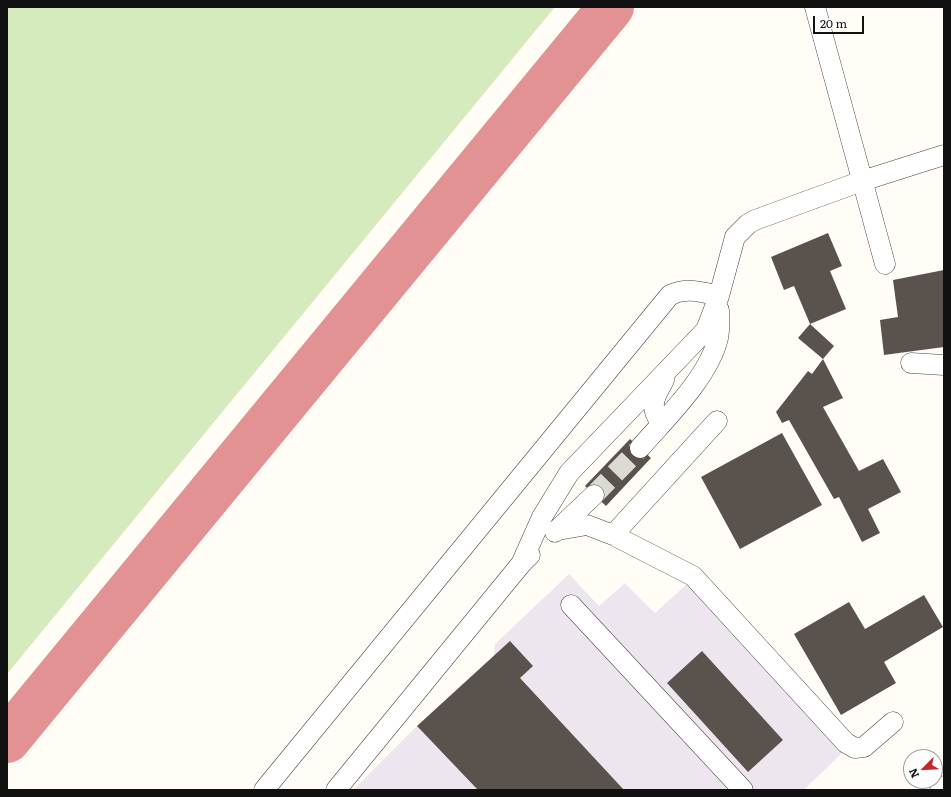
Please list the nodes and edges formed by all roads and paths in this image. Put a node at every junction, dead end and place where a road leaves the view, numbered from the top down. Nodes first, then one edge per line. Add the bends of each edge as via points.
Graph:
1 (815, 7) edge
2 (944, 155) edge
3 (862, 181) junction
4 (885, 264) dead end
5 (719, 296) junction
6 (911, 363) dead end
7 (944, 365) edge
8 (671, 367) junction
9 (621, 418) junction
10 (717, 421) dead end
11 (661, 423) junction
12 (640, 448) tunnel mouth
13 (594, 495) tunnel mouth
14 (558, 530) junction
15 (613, 535) junction
16 (521, 564) junction
17 (571, 605) dead end
18 (893, 722) dead end
19 (944, 786) edge
20 (264, 790) edge
21 (336, 790) edge
22 (743, 790) edge
23 (940, 790) edge

1 - 3 lane
2 - 3 lane
3 - 4 lane
3 - 5 lane via 748,224 736,237
5 - 8 lane via 706,330
5 - 11 lane via 718,337 708,365
5 - 20 lane via 688,290 670,295
6 - 7 lane
8 - 9 lane
8 - 11 lane via 654,402 654,411
9 - 11 lane via 640,416
9 - 16 lane via 569,473 542,517
10 - 15 lane
11 - 12 lane
13 - 14 lane
14 - 15 lane via 588,526
14 - 16 lane
15 - 18 lane via 694,576 846,743 855,748 864,747
16 - 21 lane
17 - 22 lane
19 - 23 lane

